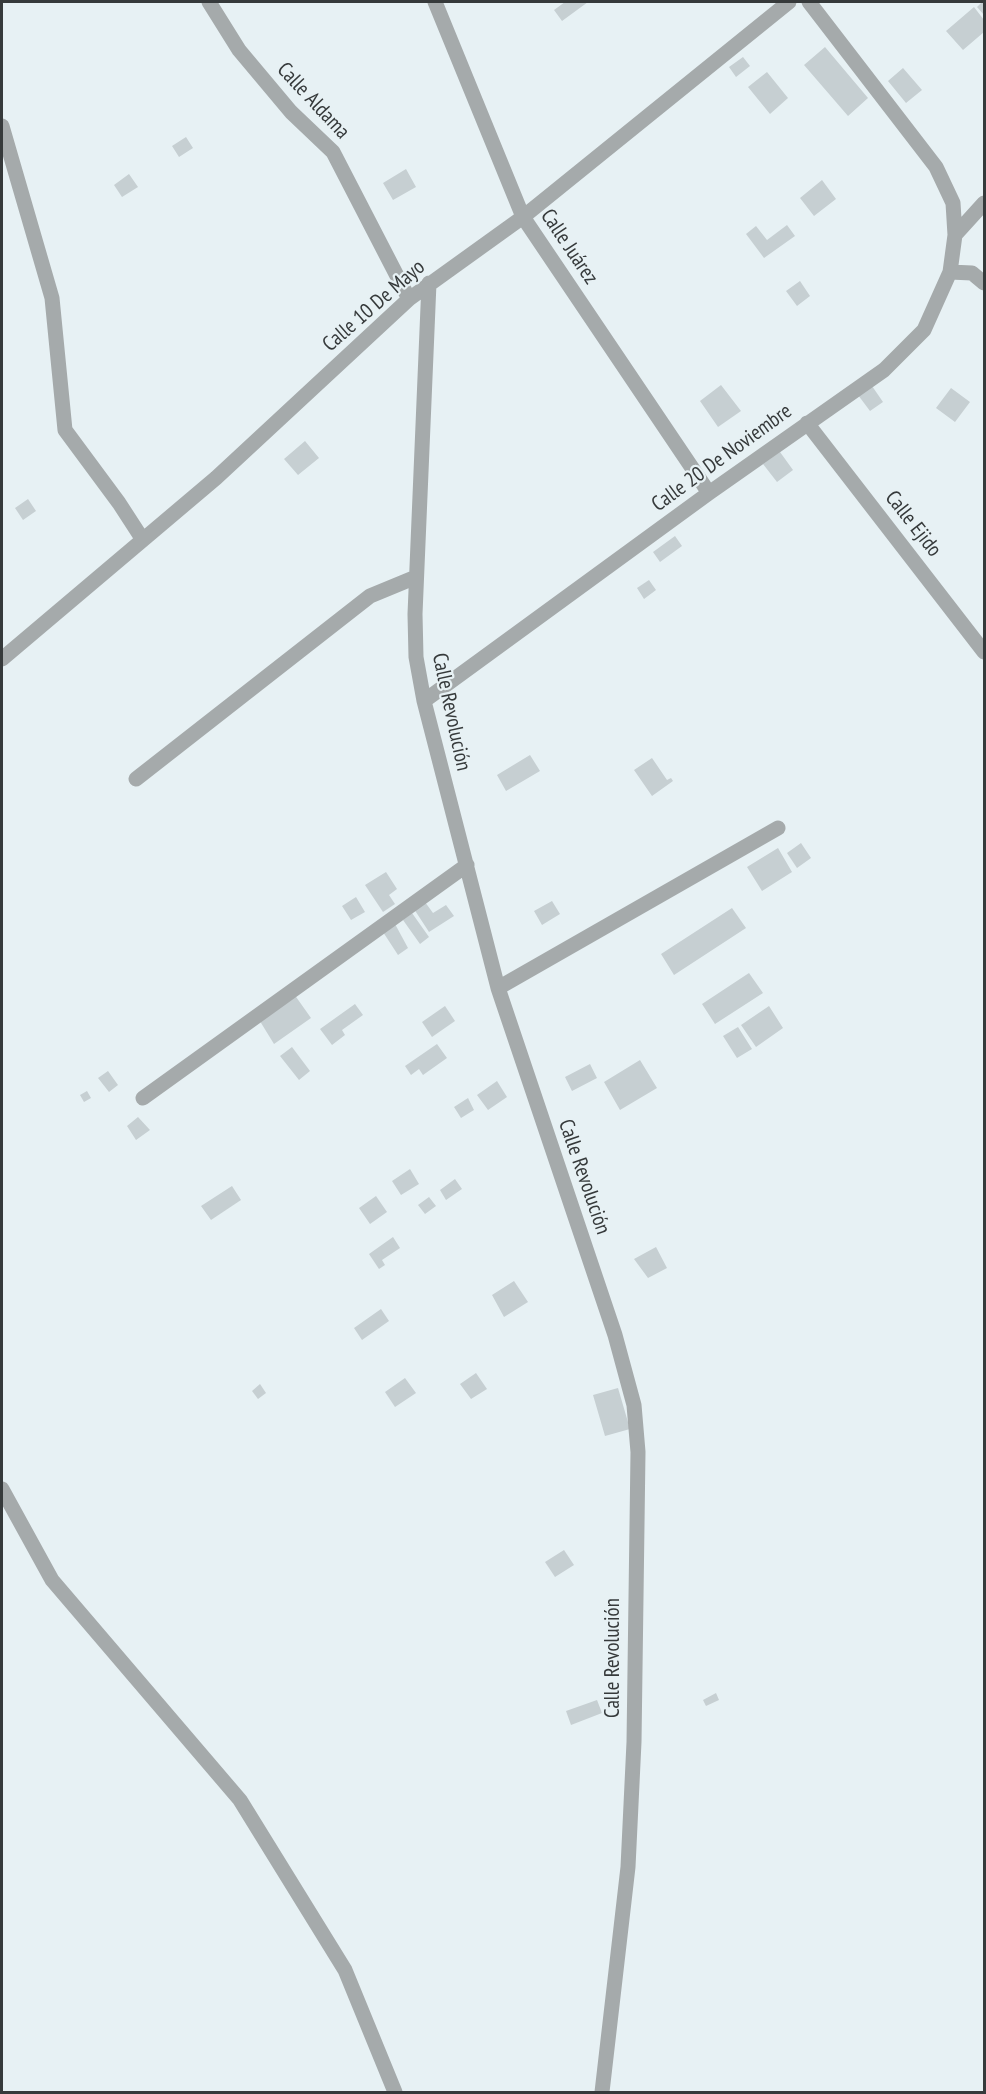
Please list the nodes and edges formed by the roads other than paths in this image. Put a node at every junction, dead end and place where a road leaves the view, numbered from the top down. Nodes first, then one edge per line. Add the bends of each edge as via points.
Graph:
1 (209, 2) edge
2 (435, 2) edge
3 (789, 2) edge
4 (809, 2) edge
5 (2, 126) edge
6 (984, 202) edge
7 (523, 217) junction
8 (956, 235) junction
9 (950, 272) junction
10 (429, 283) junction
11 (984, 283) edge
12 (409, 299) junction
13 (807, 423) junction
14 (709, 493) junction
15 (143, 540) junction
16 (416, 577) junction
17 (984, 652) edge
18 (2, 660) edge
19 (424, 701) junction
20 (136, 779) dead end
21 (778, 828) dead end
22 (467, 865) junction
23 (498, 988) junction
24 (143, 1098) dead end
25 (2, 1489) edge
26 (395, 2092) edge
27 (602, 2092) edge

1 - 12 street, Calle Aldama via 239,50 291,112 333,152
2 - 7 street, Calle Juárez
3 - 7 street, Calle 10 De Mayo
4 - 8 street, Calle 20 De Noviembre via 936,167 953,202
5 - 15 street via 52,298 65,430
6 - 8 street
7 - 10 street, Calle 10 De Mayo
7 - 14 street, Calle Juárez
8 - 9 street, Calle 20 De Noviembre
9 - 11 street via 972,273
9 - 13 street, Calle 20 De Noviembre via 924,330 884,370
10 - 12 street, Calle 10 De Mayo
10 - 16 street, Calle Revolución
12 - 15 street, Calle 10 De Mayo via 216,478
13 - 14 street, Calle 20 De Noviembre
13 - 17 street, Calle Ejido
14 - 19 street, Calle 20 De Noviembre
15 - 18 street, Calle 10 De Mayo
16 - 19 street, Calle Revolución via 416,657
16 - 20 street via 370,596
19 - 22 street, Calle Revolución
21 - 23 street
22 - 23 street, Calle Revolución
22 - 24 street
23 - 27 street, Calle Revolución via 615,1335 634,1405 638,1452 634,1742 628,1867
25 - 26 street via 52,1580 240,1800 345,1970

